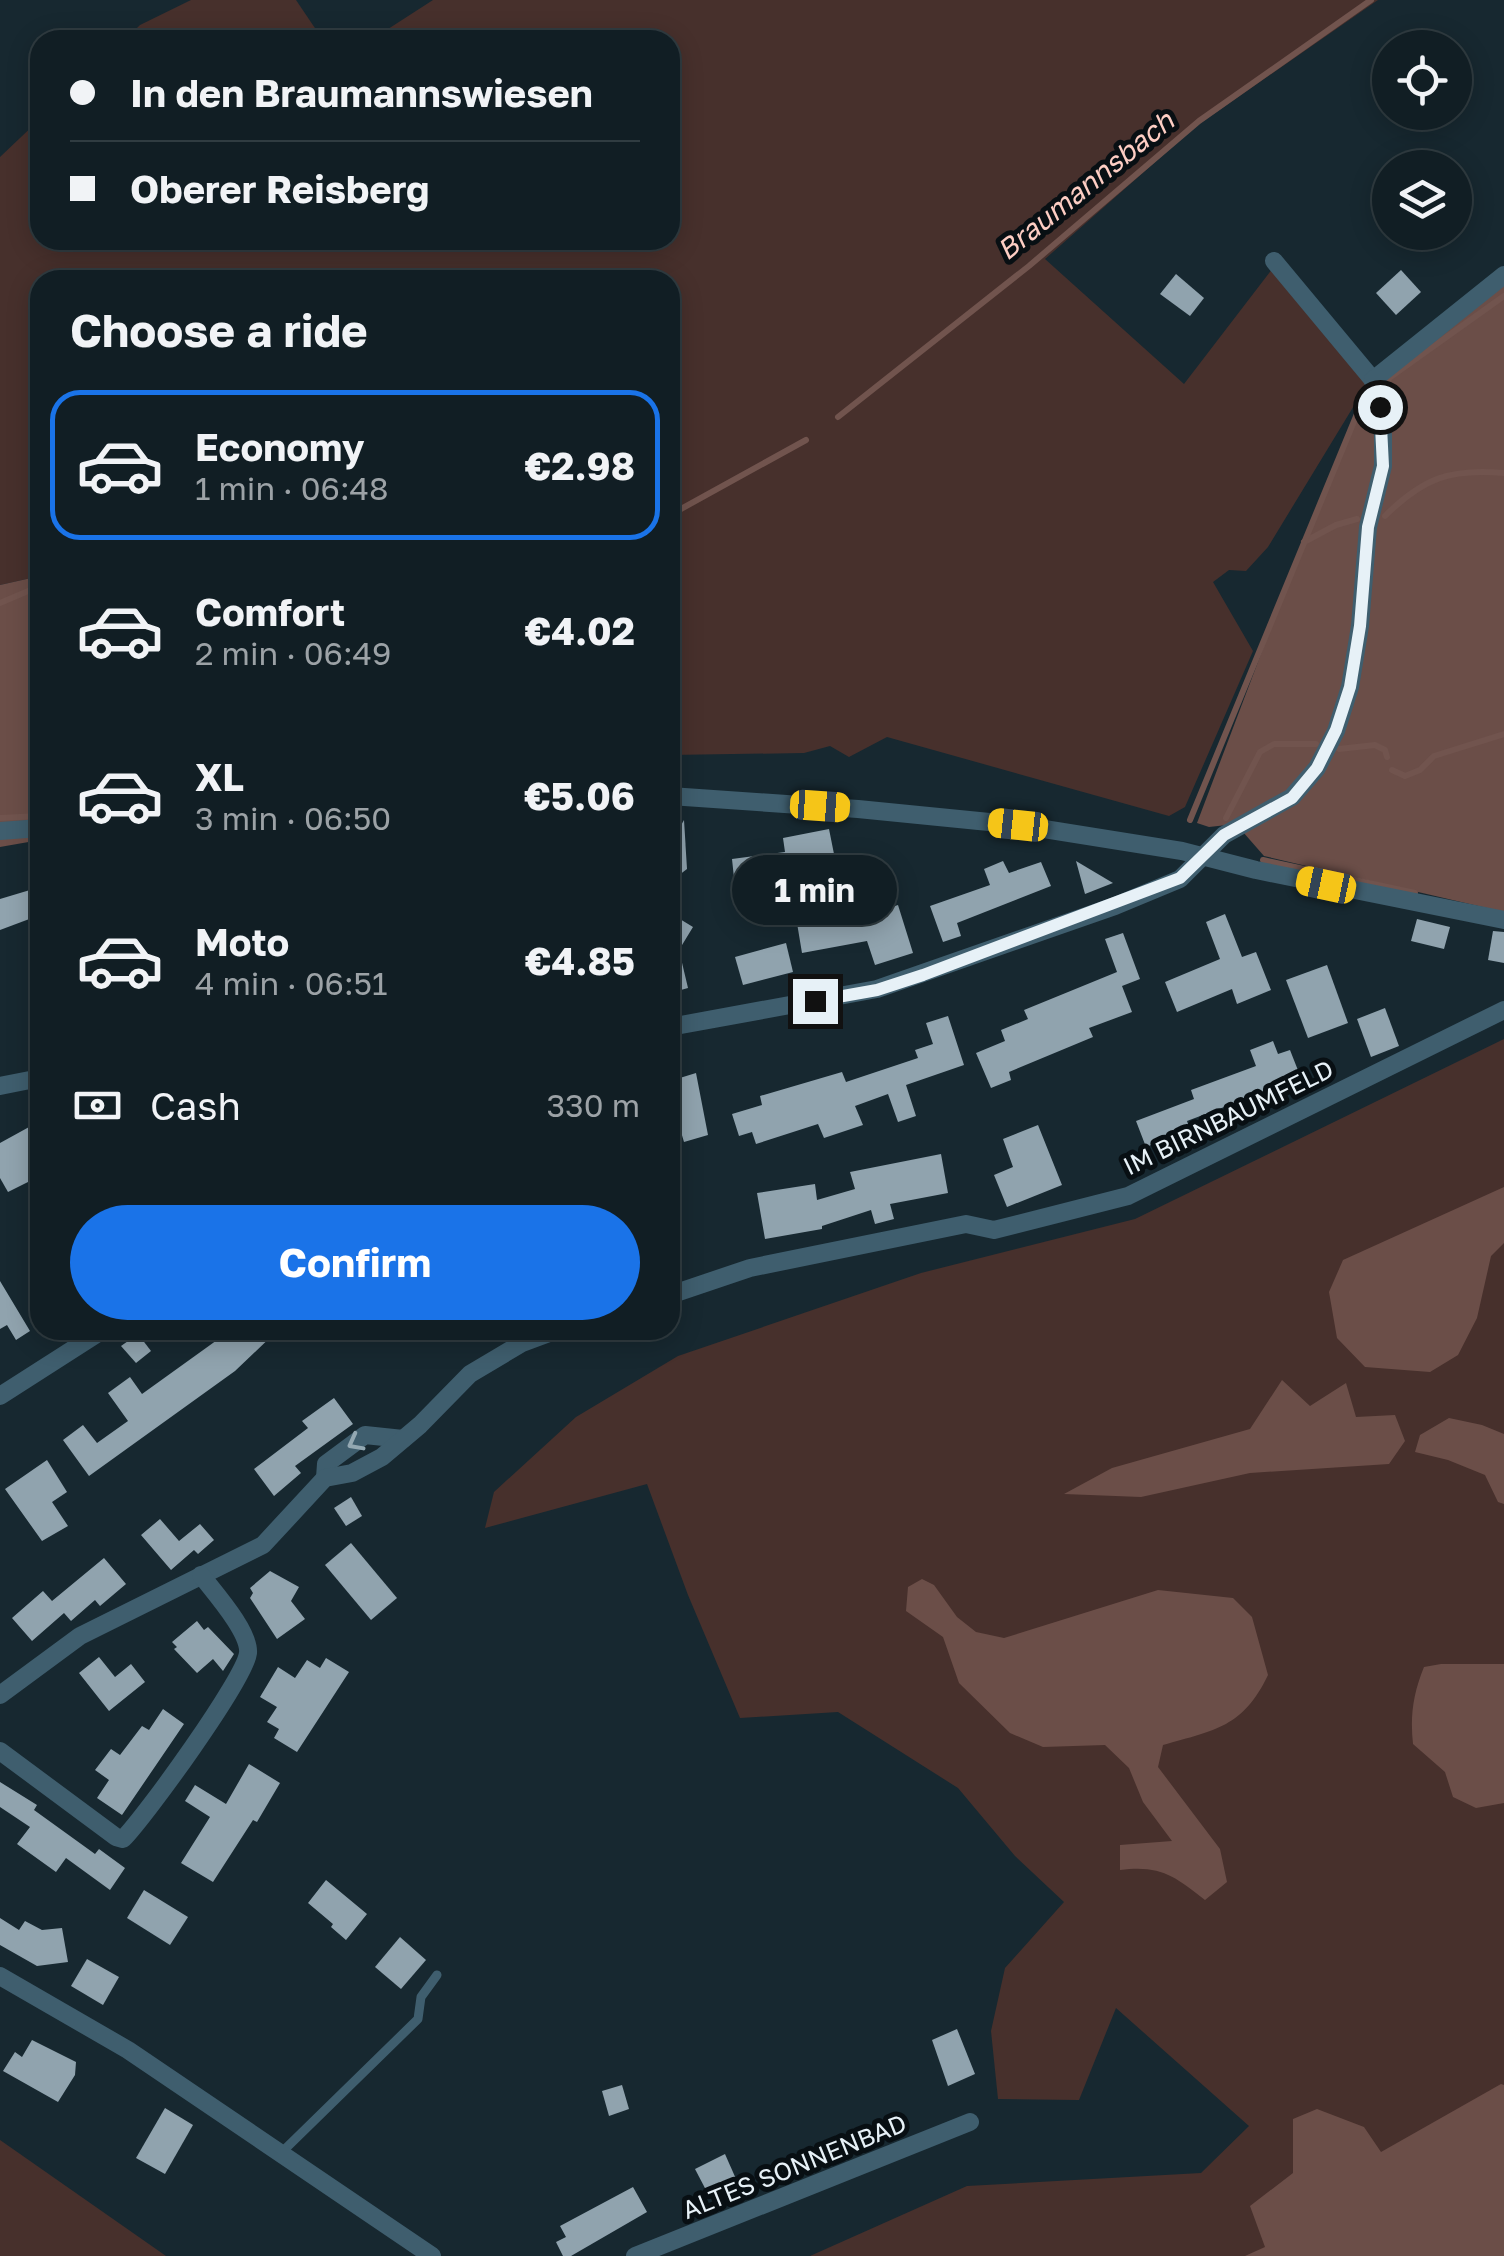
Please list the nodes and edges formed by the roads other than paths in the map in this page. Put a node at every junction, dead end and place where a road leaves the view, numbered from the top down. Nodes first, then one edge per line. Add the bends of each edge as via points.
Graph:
1 (1274, 261) dead end
2 (1504, 275) edge
3 (1373, 380) junction
4 (680, 797) edge
5 (30, 829) edge
6 (0, 832) edge
7 (1204, 856) junction
8 (1504, 920) edge
9 (1504, 1010) edge
10 (680, 1025) edge
11 (30, 1080) edge
12 (0, 1086) edge
13 (680, 1292) edge
14 (87, 1340) edge
15 (534, 1340) edge
16 (0, 1396) edge
17 (403, 1439) junction
18 (324, 1478) junction
19 (202, 1575) junction
20 (0, 1695) edge
21 (0, 1751) edge
22 (437, 1975) dead end
23 (0, 1976) edge
24 (970, 2122) dead end
25 (282, 2152) junction
26 (432, 2256) edge
27 (636, 2256) edge

1 - 3 street
2 - 3 street
3 - 7 street via 1383,466 1368,527 1350,687 1336,730 1292,798 1224,835
4 - 7 street via 1018,825
5 - 6 street
7 - 8 street
7 - 10 street via 1180,878 877,990
9 - 13 street, IM BIRNBAUMFELD via 1128,1196 994,1230 966,1224 750,1268
11 - 12 street
14 - 16 street
15 - 17 street via 470,1374
17 - 18 street via 364,1467
17 -> 18 street via 365,1435 326,1464
18 - 19 street via 263,1545
19 - 20 street via 80,1636
19 - 21 street via 246,1636 248,1652 208,1724 123,1838
22 - 25 lane via 420,1997 418,2019
23 - 25 street
24 - 27 street, ALTES SONNENBAD
25 - 26 street

